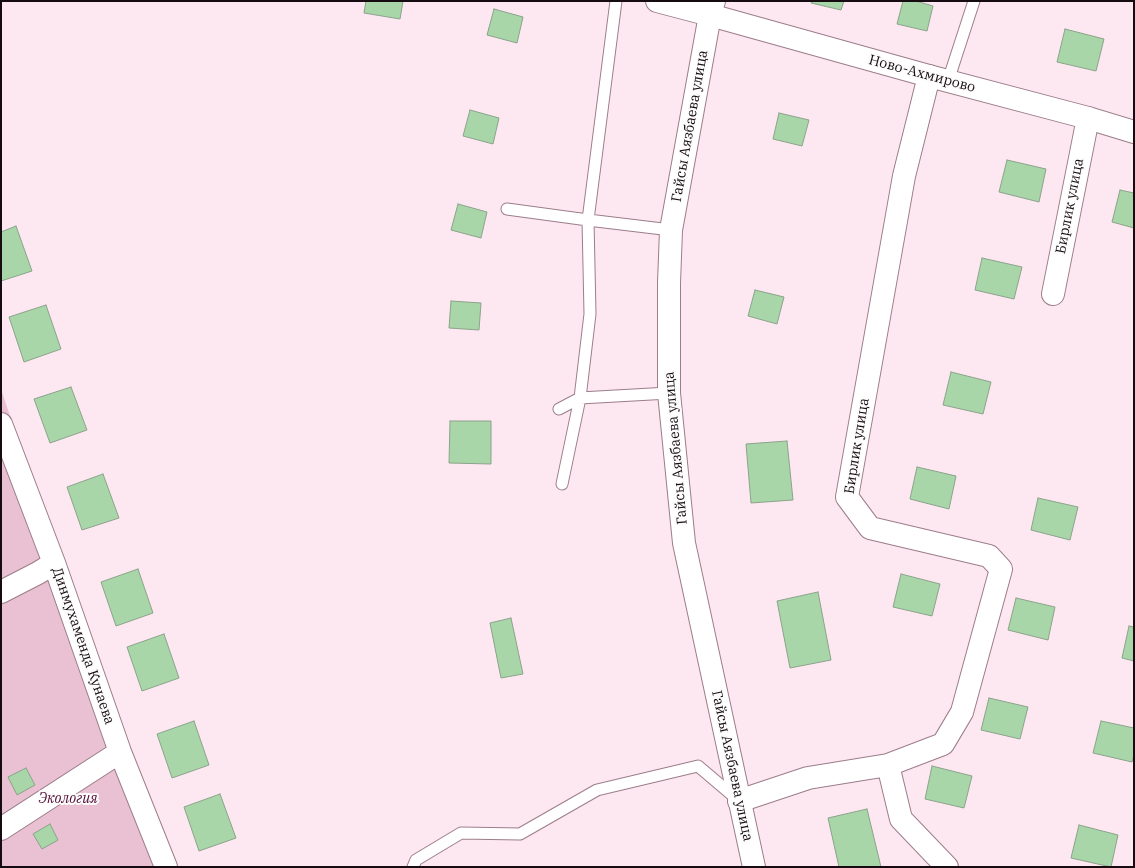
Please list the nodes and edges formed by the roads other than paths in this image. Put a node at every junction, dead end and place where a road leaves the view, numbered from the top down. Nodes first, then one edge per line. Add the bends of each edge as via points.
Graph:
1 (616, 1) edge
2 (657, 1) edge
3 (974, 1) edge
4 (712, 8) edge
5 (939, 79) junction
6 (1088, 118) junction
7 (1134, 132) edge
8 (507, 209) dead end
9 (588, 220) junction
10 (671, 230) junction
11 (1053, 294) dead end
12 (669, 392) junction
13 (580, 398) junction
14 (559, 409) dead end
15 (1, 424) edge
16 (562, 484) dead end
17 (54, 563) junction
18 (1, 592) edge
19 (120, 752) junction
20 (888, 765) junction
21 (739, 801) junction
22 (1, 830) edge
23 (166, 867) edge
24 (413, 867) edge
25 (754, 867) edge
26 (947, 867) edge

1 - 9 lane
2 - 4 main road, Ново-Ахмирово
3 - 5 lane
4 - 5 main road, Ново-Ахмирово
4 - 10 main road, Гайсы Аязбаева улица
5 - 6 main road, Ново-Ахмирово
5 - 20 main road, Бирлик улица via 904,176 847,498 870,528 989,556 1001,569 962,712 943,744
6 - 7 main road, Ново-Ахмирово
6 - 11 main road, Бирлик улица
8 - 9 lane
9 - 10 lane
9 - 13 lane via 590,314
10 - 12 main road, Гайсы Аязбаева улица
12 - 13 lane
12 - 21 main road, Гайсы Аязбаева улица via 684,543
13 - 14 lane
13 - 16 lane
15 - 17 main road, Динмухаменда Кунаева
17 - 18 main road
17 - 19 main road, Динмухаменда Кунаева
19 - 22 main road
19 - 23 main road, Динмухаменда Кунаева
20 - 21 main road, Бирлик улица via 808,778
20 - 26 main road via 901,819
21 - 24 lane via 698,766 597,790 520,834 461,833 416,860
21 - 25 main road, Гайсы Аязбаева улица

